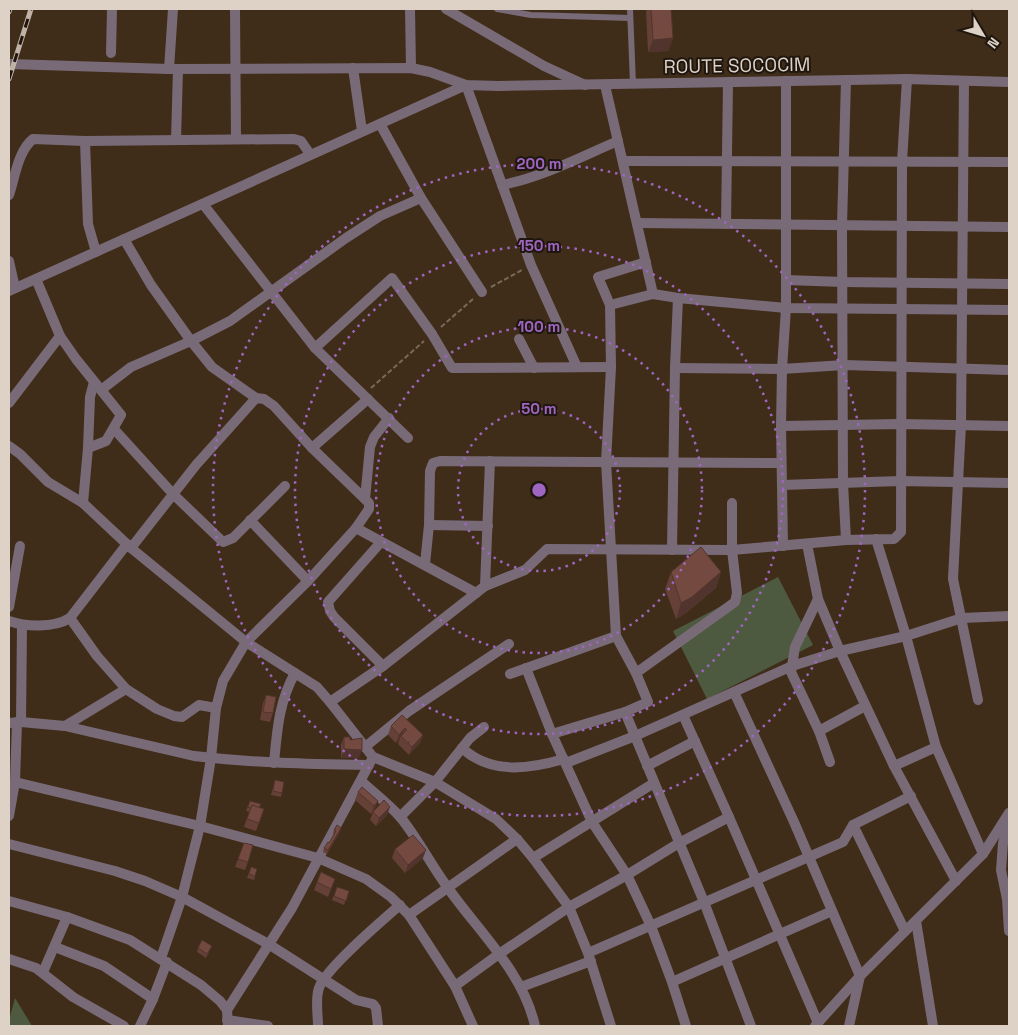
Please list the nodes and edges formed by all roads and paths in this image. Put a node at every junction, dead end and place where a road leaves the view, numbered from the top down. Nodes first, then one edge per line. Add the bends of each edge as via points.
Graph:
1 (112, 9) edge
2 (173, 9) edge
3 (235, 9) edge
4 (410, 9) edge
5 (446, 9) edge
6 (496, 9) edge
7 (630, 9) edge
8 (630, 18) junction
9 (111, 53) dead end
10 (9, 64) edge
11 (353, 68) junction
12 (411, 68) junction
13 (173, 69) junction
14 (236, 69) junction
15 (846, 80) junction
16 (908, 80) junction
17 (786, 81) junction
18 (964, 81) junction
19 (728, 82) junction
20 (1009, 82) edge
21 (633, 84) junction
22 (466, 85) junction
23 (586, 85) junction
24 (606, 85) junction
25 (380, 124) junction
26 (362, 132) junction
27 (236, 139) junction
28 (176, 140) junction
29 (618, 141) junction
30 (85, 142) junction
31 (310, 154) junction
32 (623, 161) junction
33 (727, 161) junction
34 (786, 162) junction
35 (844, 162) junction
36 (902, 162) junction
37 (963, 162) junction
38 (1009, 162) edge
39 (502, 185) junction
40 (9, 194) edge
41 (421, 198) junction
42 (203, 204) junction
43 (637, 223) junction
44 (726, 224) junction
45 (786, 224) junction
46 (842, 225) junction
47 (902, 226) junction
48 (962, 226) junction
49 (1009, 227) edge
50 (124, 239) junction
51 (96, 252) junction
52 (9, 261) edge
53 (646, 262) junction
54 (531, 265) junction
55 (36, 279) junction
56 (786, 280) junction
57 (843, 282) junction
58 (902, 283) junction
59 (962, 283) junction
60 (1009, 284) edge
61 (12, 290) edge
62 (272, 292) junction
63 (482, 292) junction
64 (653, 294) junction
65 (678, 298) junction
66 (610, 305) junction
67 (786, 308) junction
68 (843, 309) junction
69 (901, 310) junction
70 (962, 310) junction
71 (1009, 310) edge
72 (432, 334) junction
73 (60, 336) junction
74 (519, 339) dead end
75 (191, 341) junction
76 (315, 348) junction
77 (844, 365) junction
78 (611, 367) junction
79 (901, 367) junction
80 (534, 368) junction
81 (576, 368) junction
82 (675, 368) junction
83 (782, 369) junction
84 (961, 369) junction
85 (1009, 370) edge
86 (97, 386) junction
87 (366, 397) junction
88 (256, 398) junction
89 (9, 403) edge
90 (388, 418) junction
91 (900, 424) junction
92 (844, 425) junction
93 (961, 425) junction
94 (781, 426) junction
95 (1009, 426) edge
96 (114, 429) junction
97 (408, 438) dead end
98 (9, 446) edge
99 (88, 448) junction
100 (312, 448) junction
101 (490, 461) junction
102 (606, 462) junction
103 (674, 462) junction
104 (781, 462) junction
105 (900, 481) junction
106 (843, 483) junction
107 (1009, 483) edge
108 (957, 484) junction
109 (782, 485) junction
110 (285, 486) dead end
111 (173, 494) junction
112 (366, 498) junction
113 (82, 503) junction
114 (732, 503) dead end
115 (250, 520) junction
116 (428, 525) junction
117 (488, 526) junction
118 (356, 528) junction
119 (876, 539) junction
120 (846, 540) junction
121 (380, 542) junction
122 (807, 544) junction
123 (20, 546) dead end
124 (129, 546) junction
125 (783, 546) junction
126 (611, 549) junction
127 (672, 550) junction
128 (732, 550) junction
129 (425, 564) junction
130 (308, 581) junction
131 (485, 586) junction
132 (476, 593) junction
133 (818, 599) junction
134 (9, 607) edge
135 (1009, 616) edge
136 (70, 618) junction
137 (962, 618) junction
138 (9, 621) edge
139 (22, 625) junction
140 (616, 636) junction
141 (906, 636) junction
142 (246, 642) junction
143 (508, 644) dead end
144 (840, 651) junction
145 (383, 666) junction
146 (792, 666) junction
147 (526, 668) junction
148 (295, 673) junction
149 (636, 673) junction
150 (510, 674) dead end
151 (126, 689) junction
152 (734, 692) junction
153 (978, 700) dead end
154 (330, 702) junction
155 (865, 706) junction
156 (216, 708) junction
157 (625, 712) junction
158 (683, 715) junction
159 (16, 722) edge
160 (65, 726) junction
161 (484, 727) dead end
162 (818, 731) junction
163 (552, 734) junction
164 (635, 736) junction
165 (695, 741) junction
166 (936, 747) junction
167 (365, 748) junction
168 (462, 748) junction
169 (211, 758) junction
170 (371, 761) junction
171 (565, 761) junction
172 (830, 762) dead end
173 (274, 763) junction
174 (647, 766) junction
175 (894, 766) junction
176 (15, 782) junction
177 (361, 782) junction
178 (435, 782) junction
179 (654, 783) junction
180 (911, 796) junction
181 (1009, 813) edge
182 (9, 816) edge
183 (730, 816) junction
184 (400, 817) junction
185 (1009, 820) edge
186 (592, 822) junction
187 (852, 825) junction
188 (200, 826) junction
189 (517, 839) junction
190 (679, 842) junction
191 (9, 844) edge
192 (983, 854) junction
193 (809, 857) junction
194 (318, 858) junction
195 (533, 858) junction
196 (627, 875) junction
197 (756, 880) junction
198 (956, 881) junction
199 (448, 888) junction
200 (182, 897) junction
201 (1008, 899) edge
202 (9, 901) edge
203 (704, 902) junction
204 (400, 905) junction
205 (569, 907) junction
206 (832, 911) junction
207 (409, 915) junction
208 (67, 917) junction
209 (916, 921) junction
210 (651, 926) junction
211 (906, 931) junction
212 (1009, 931) edge
213 (779, 934) junction
214 (270, 945) junction
215 (55, 947) junction
216 (499, 954) junction
217 (590, 957) junction
218 (9, 958) edge
219 (726, 958) junction
220 (164, 960) junction
221 (43, 972) junction
222 (860, 976) junction
223 (323, 979) junction
224 (672, 982) junction
225 (456, 986) junction
226 (521, 987) junction
227 (153, 999) junction
228 (227, 1019) edge
229 (816, 1024) edge
230 (124, 1026) edge
231 (140, 1026) edge
232 (268, 1026) edge
233 (318, 1026) edge
234 (378, 1026) edge
235 (473, 1026) edge
236 (535, 1026) edge
237 (611, 1026) edge
238 (686, 1026) edge
239 (751, 1026) edge
240 (848, 1026) edge
241 (933, 1026) edge

1 - 9 street
2 - 13 street
3 - 14 street
4 - 12 street
5 - 23 street via 544,66
6 - 8 lane via 531,15
7 - 8 lane
8 - 21 lane
10 - 13 street
11 - 12 street
11 - 14 street
11 - 26 street
12 - 22 street
13 - 14 street
13 - 28 street
14 - 27 street
15 - 16 street, ROUTE SOCOCIM
15 - 17 street, ROUTE SOCOCIM
15 - 35 street
16 - 18 street, ROUTE SOCOCIM
16 - 36 street
17 - 19 street, ROUTE SOCOCIM
17 - 34 street
18 - 20 street, ROUTE SOCOCIM
18 - 37 street
19 - 21 street, ROUTE SOCOCIM
19 - 33 street
21 - 24 street, ROUTE SOCOCIM
22 - 23 street, ROUTE SOCOCIM
22 - 25 street
22 - 39 street
23 - 24 street, ROUTE SOCOCIM
24 - 29 street
25 - 26 street
25 - 41 street
26 - 31 street
27 - 28 street
27 - 31 street via 294,138 301,141
28 - 30 street
29 - 32 street
29 - 39 street via 542,174
30 - 40 street via 33,139 23,151
30 - 51 street via 88,224
31 - 42 street
32 - 33 street
32 - 43 street
33 - 34 street
33 - 44 street
34 - 35 street
34 - 45 street
35 - 36 street
35 - 46 street
36 - 37 street
36 - 47 street
37 - 38 street
37 - 48 street
39 - 54 street
41 - 62 street via 380,216
41 - 63 street
42 - 50 street
42 - 62 street
43 - 44 street
43 - 53 street
44 - 45 street
45 - 46 street
45 - 56 street
46 - 47 street
46 - 57 street
47 - 48 street
47 - 58 street
48 - 49 street
48 - 59 street
50 - 51 street
50 - 75 street
51 - 55 street
52 - 61 street
53 - 64 street
53 - 66 street via 598,278
54 - 63 path
54 - 81 street
55 - 61 street
55 - 73 street
56 - 57 street
56 - 67 street
57 - 58 street
57 - 68 street
58 - 59 street
58 - 69 street
59 - 60 street
59 - 70 street
62 - 75 street via 230,321
62 - 76 street
63 - 72 path
64 - 65 street
64 - 66 street
65 - 67 street
65 - 82 street
66 - 78 street
67 - 68 street
67 - 83 street
68 - 69 street
68 - 77 street
69 - 70 street
69 - 79 street
70 - 71 street
70 - 84 street
72 - 76 street via 392,278
72 - 80 street via 452,368
72 - 87 path
73 - 86 street
73 - 89 street
74 - 80 street
75 - 86 street
75 - 88 street via 212,367
76 - 87 street
77 - 79 street
77 - 83 street
77 - 92 street
78 - 81 street
78 - 102 street
79 - 84 street
79 - 91 street
80 - 81 street
82 - 83 street
82 - 103 street
83 - 94 street
84 - 85 street
84 - 93 street
86 - 96 street via 120,412 121,417
86 - 99 street via 90,397
87 - 90 street
87 - 100 street
88 - 100 street via 274,406
88 - 111 street
90 - 97 street
90 - 112 street via 370,447
91 - 92 street
91 - 93 street
91 - 105 street
92 - 94 street
92 - 106 street
93 - 95 street
93 - 108 street
94 - 104 street
96 - 99 street via 106,441
96 - 111 street
98 - 113 street via 48,482
99 - 113 street
100 - 112 street
101 - 102 street
101 - 116 street via 440,460 433,463
101 - 117 street
102 - 103 street
102 - 126 street
103 - 104 street
103 - 127 street
104 - 109 street
105 - 106 street
105 - 108 street
105 - 119 street via 901,532 894,539
106 - 109 street
106 - 120 street
107 - 108 street
108 - 137 street via 953,579
109 - 125 street
110 - 115 street
111 - 115 street via 222,542 233,538
111 - 124 street
112 - 118 street via 369,509
113 - 124 street
114 - 128 street
115 - 130 street
116 - 117 street
116 - 129 street
117 - 131 street
118 - 121 street
118 - 130 street
119 - 120 street
119 - 141 street
120 - 122 street
121 - 129 street
121 - 145 street via 328,602 334,617
122 - 125 street
122 - 133 street
123 - 134 street
124 - 136 street
124 - 142 street
125 - 128 street
126 - 127 street
126 - 131 street via 547,548 525,570
126 - 140 street
127 - 128 street
128 - 149 street via 737,593 735,602
129 - 132 street
130 - 142 street
131 - 132 street
132 - 145 street
133 - 144 street
133 - 146 street via 796,647
135 - 137 street
136 - 139 street via 60,623
136 - 151 street
137 - 141 street
137 - 153 street
138 - 139 street
139 - 159 street
140 - 147 street
140 - 149 street
141 - 144 street
141 - 166 street
142 - 148 street
142 - 156 street via 223,681
143 - 167 street via 409,711
144 - 146 street
144 - 155 street
145 - 154 street
146 - 152 street
146 - 162 street via 794,680
147 - 150 street
147 - 163 street
148 - 154 street via 317,687
148 - 173 street via 280,710
149 - 157 street via 648,702
151 - 156 street via 174,716 182,717 199,705
151 - 160 street
152 - 158 street
152 - 193 street
154 - 167 street
155 - 162 street
155 - 175 street
156 - 169 street
157 - 163 street
157 - 164 street
158 - 164 street
158 - 165 street
159 - 160 street
159 - 176 street
160 - 169 street
161 - 168 street
162 - 172 street
163 - 171 street
164 - 171 street
164 - 174 street
165 - 174 street
165 - 183 street
166 - 175 street
166 - 192 street
167 - 170 street
168 - 171 street via 472,757 494,766 515,768
168 - 178 street
169 - 173 street
169 - 188 street
170 - 173 street
170 - 177 street
170 - 178 street
171 - 186 street
174 - 179 street
175 - 180 street
176 - 182 street
176 - 188 street
177 - 184 street
177 - 194 street
178 - 184 street
178 - 189 street via 496,819
179 - 186 street
179 - 190 street
180 - 187 street
180 - 198 street
181 - 192 street
183 - 190 street
183 - 197 street
184 - 199 street
185 - 201 street via 1001,870
186 - 195 street
186 - 196 street
187 - 193 street via 843,842
187 - 211 street
188 - 194 street
188 - 200 street
189 - 195 street
189 - 199 street
190 - 196 street
190 - 203 street
191 - 200 street via 115,871
192 - 198 street
193 - 197 street
193 - 206 street
194 - 204 street via 366,879
194 - 214 street
195 - 205 street
196 - 205 street
196 - 210 street
197 - 203 street
197 - 213 street
198 - 209 street
199 - 207 street
199 - 216 street
200 - 214 street
200 - 220 street
201 - 212 street
202 - 208 street
203 - 210 street
203 - 219 street
204 - 207 street
204 - 223 street
205 - 216 street
205 - 217 street
206 - 213 street
206 - 222 street
207 - 225 street
208 - 215 street
208 - 220 street via 130,940
209 - 211 street
209 - 241 street
210 - 217 street
210 - 224 street
211 - 222 street
213 - 219 street
213 - 229 street
214 - 223 street
214 - 228 street
215 - 221 street
215 - 227 street via 104,966
216 - 225 street
216 - 226 street
217 - 226 street
217 - 237 street
218 - 221 street
219 - 224 street
219 - 239 street
220 - 227 street
220 - 228 street via 220,1001
221 - 230 street via 74,997
222 - 229 street
222 - 240 street
223 - 233 street via 317,996
223 - 234 street via 356,1000 373,1004
224 - 238 street
225 - 235 street
226 - 236 street via 532,1010
227 - 231 street
228 - 232 street

